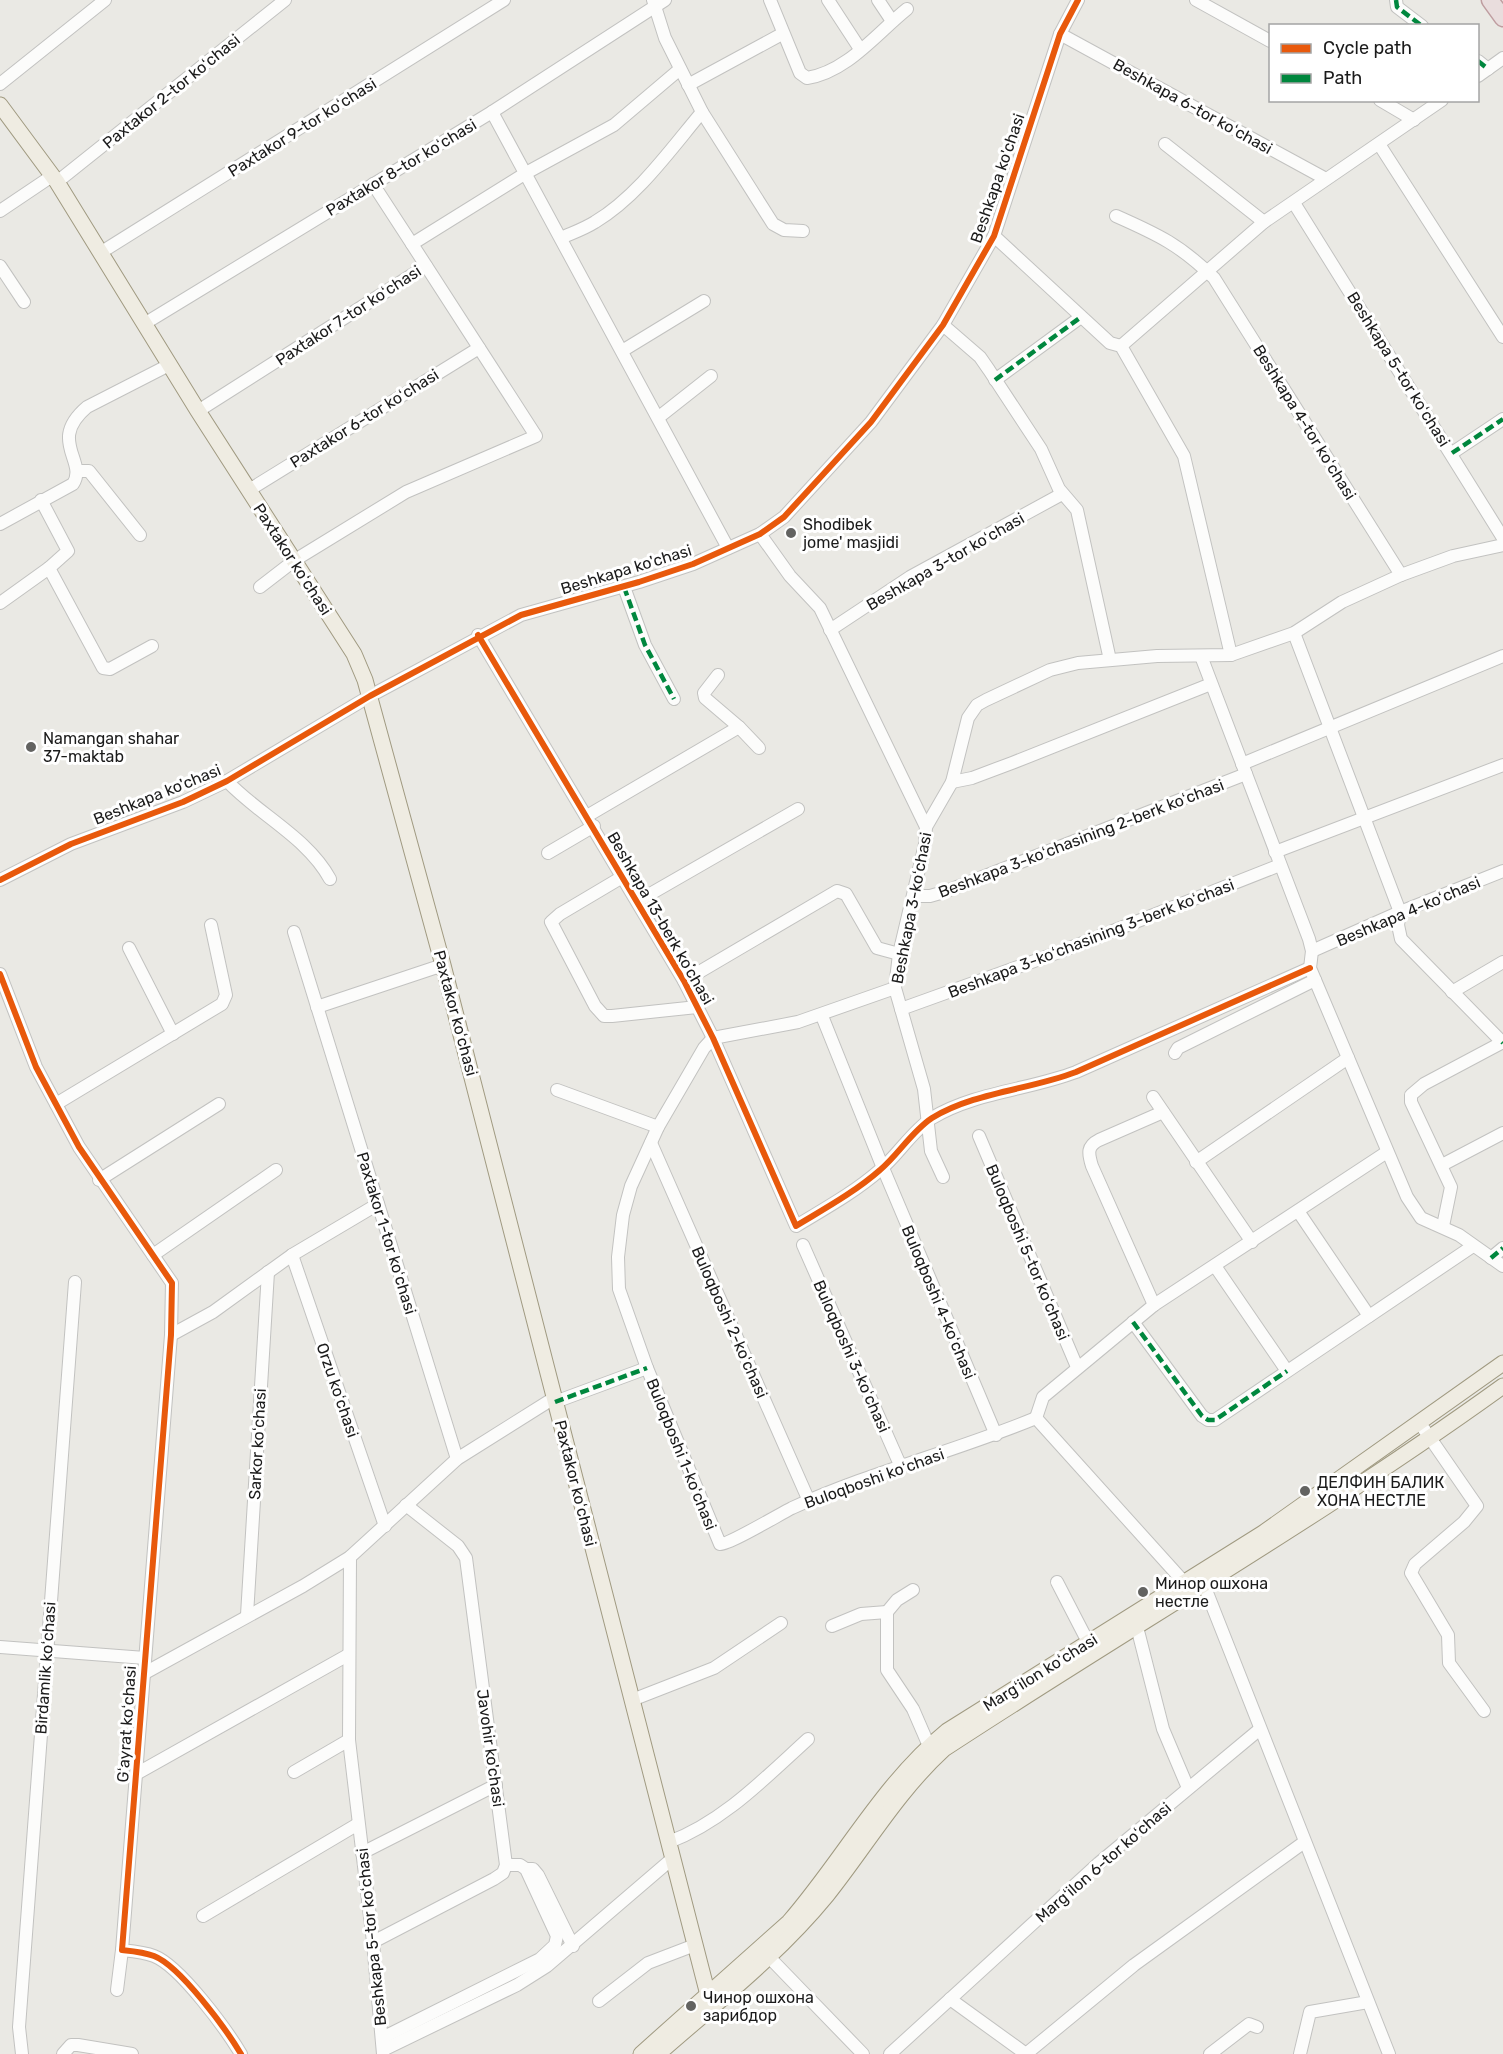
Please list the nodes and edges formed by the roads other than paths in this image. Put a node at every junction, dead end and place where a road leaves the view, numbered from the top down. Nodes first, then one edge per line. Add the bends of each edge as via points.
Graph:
1 (105, 0) edge
2 (285, 0) edge
3 (504, 0) edge
4 (770, 0) edge
5 (828, 0) edge
6 (878, 0) edge
7 (1078, 0) edge
8 (1196, 0) edge
9 (1396, 0) edge
10 (1490, 0) edge
11 (658, 2) edge
12 (907, 9) dead end
13 (1503, 18) edge
14 (892, 21) junction
15 (1419, 24) edge
16 (782, 34) junction
17 (1060, 34) junction
18 (1269, 40) edge
19 (860, 49) junction
20 (1503, 58) edge
21 (1481, 68) edge
22 (680, 69) junction
23 (0, 84) edge
24 (688, 85) junction
25 (1383, 102) edge
26 (1439, 102) edge
27 (0, 105) edge
28 (492, 112) junction
29 (702, 112) junction
30 (1414, 120) junction
31 (1165, 144) dead end
32 (1379, 144) junction
33 (526, 173) junction
34 (1326, 178) junction
35 (54, 179) junction
36 (373, 184) junction
37 (1293, 203) junction
38 (0, 211) edge
39 (1116, 216) dead end
40 (1264, 222) junction
41 (804, 231) dead end
42 (994, 236) junction
43 (561, 238) junction
44 (412, 244) junction
45 (100, 253) junction
46 (0, 266) edge
47 (426, 266) junction
48 (1207, 272) junction
49 (704, 301) dead end
50 (24, 302) dead end
51 (1081, 317) junction
52 (144, 324) junction
53 (943, 325) junction
54 (1503, 337) edge
55 (1121, 346) junction
56 (479, 348) junction
57 (622, 351) junction
58 (169, 365) junction
59 (711, 376) dead end
60 (995, 380) junction
61 (198, 411) junction
62 (659, 417) junction
63 (1503, 419) edge
64 (1452, 453) junction
65 (77, 471) junction
66 (249, 490) junction
67 (1062, 494) junction
68 (41, 500) junction
69 (0, 524) edge
70 (760, 534) junction
71 (140, 535) dead end
72 (1503, 538) edge
73 (1503, 545) edge
74 (728, 548) junction
75 (295, 560) junction
76 (49, 568) junction
77 (1401, 575) junction
78 (260, 586) dead end
79 (624, 587) junction
80 (0, 603) edge
81 (830, 630) junction
82 (1293, 633) junction
83 (478, 635) junction
84 (152, 646) dead end
85 (1231, 655) junction
86 (1201, 656) junction
87 (1503, 656) edge
88 (1110, 660) junction
89 (718, 675) dead end
90 (1211, 684) junction
91 (370, 696) junction
92 (674, 699) dead end
93 (739, 727) junction
94 (1330, 728) junction
95 (759, 748) dead end
96 (1503, 765) edge
97 (1244, 769) junction
98 (227, 781) junction
99 (952, 782) junction
100 (798, 809) dead end
101 (1364, 817) junction
102 (590, 821) junction
103 (926, 827) junction
104 (1275, 852) junction
105 (548, 853) dead end
106 (1280, 865) junction
107 (1503, 871) edge
108 (624, 876) junction
109 (330, 879) dead end
110 (0, 880) edge
111 (915, 896) junction
112 (638, 901) junction
113 (1400, 912) junction
114 (211, 926) dead end
115 (294, 932) dead end
116 (129, 948) dead end
117 (1312, 951) junction
118 (899, 954) junction
119 (1503, 962) edge
120 (443, 965) junction
121 (1311, 968) junction
122 (0, 974) edge
123 (1315, 980) junction
124 (684, 981) junction
125 (895, 988) junction
126 (1452, 992) junction
127 (317, 1007) junction
128 (697, 1007) junction
129 (901, 1009) junction
130 (822, 1016) junction
131 (173, 1034) junction
132 (713, 1038) junction
133 (1503, 1042) edge
134 (1175, 1053) dead end
135 (1348, 1058) junction
136 (557, 1090) dead end
137 (1153, 1097) dead end
138 (56, 1104) junction
139 (219, 1104) dead end
140 (1163, 1112) junction
141 (930, 1119) junction
142 (658, 1127) junction
143 (1503, 1133) edge
144 (979, 1136) dead end
145 (651, 1143) junction
146 (1387, 1152) junction
147 (1196, 1162) junction
148 (1442, 1165) junction
149 (882, 1168) junction
150 (276, 1170) dead end
151 (943, 1177) dead end
152 (99, 1180) junction
153 (378, 1204) junction
154 (1298, 1211) junction
155 (1443, 1226) junction
156 (1252, 1242) junction
157 (803, 1245) dead end
158 (1473, 1246) junction
159 (1503, 1248) edge
160 (153, 1255) junction
161 (292, 1255) junction
162 (1491, 1257) junction
163 (1215, 1266) junction
164 (1503, 1266) edge
165 (268, 1272) junction
166 (75, 1282) dead end
167 (1154, 1305) junction
168 (1369, 1316) junction
169 (1133, 1322) junction
170 (171, 1335) junction
171 (1503, 1363) edge
172 (1077, 1367) junction
173 (647, 1368) junction
174 (1287, 1371) junction
175 (1503, 1386) edge
176 (555, 1400) junction
177 (1036, 1418) junction
178 (1419, 1422) junction
179 (996, 1435) junction
180 (1431, 1438) junction
181 (457, 1459) junction
182 (901, 1467) junction
183 (809, 1501) junction
184 (406, 1505) junction
185 (385, 1526) junction
186 (717, 1541) joint
187 (350, 1557) junction
188 (1183, 1581) junction
189 (1057, 1582) dead end
190 (1204, 1585) junction
191 (913, 1590) dead end
192 (887, 1612) junction
193 (247, 1615) junction
194 (781, 1623) dead end
195 (832, 1626) dead end
196 (1137, 1627) junction
197 (1088, 1642) junction
198 (0, 1647) edge
199 (46, 1651) junction
200 (348, 1655) junction
201 (145, 1658) junction
202 (143, 1674) junction
203 (632, 1700) junction
204 (1484, 1711) dead end
205 (1260, 1729) junction
206 (808, 1738) dead end
207 (349, 1740) junction
208 (929, 1746) junction
209 (294, 1772) dead end
210 (136, 1774) junction
211 (496, 1785) junction
212 (1188, 1788) junction
213 (358, 1824) junction
214 (669, 1842) junction
215 (1303, 1843) junction
216 (362, 1853) junction
217 (673, 1858) junction
218 (506, 1865) junction
219 (526, 1869) junction
220 (203, 1916) dead end
221 (373, 1942) junction
222 (695, 1945) junction
223 (573, 1946) junction
224 (122, 1950) junction
225 (769, 1958) junction
226 (117, 1990) dead end
227 (950, 1999) junction
228 (711, 2000) junction
229 (599, 2001) dead end
230 (1368, 2002) junction
231 (1257, 2027) dead end
232 (382, 2047) edge
233 (22, 2054) edge
234 (63, 2054) edge
235 (132, 2054) edge
236 (241, 2054) edge
237 (641, 2054) edge
238 (658, 2054) edge
239 (863, 2054) edge
240 (891, 2054) edge
241 (1026, 2054) edge
242 (1210, 2054) edge
243 (1300, 2054) edge
244 (1389, 2054) edge

1 - 23 street
2 - 35 street, Paxtakor 2-tor koʻchasi
3 - 45 street, Paxtakor 9-tor koʻchasi
4 - 16 street
5 - 19 street
6 - 14 street
7 - 17 street, Beshkapa ko'chasi
8 - 18 street
9 - 15 street via 1397,7
10 - 13 highway
11 - 22 street, Paxtakor 8-tor koʻchasi via 665,38
11 - 28 street, Paxtakor 8-tor koʻchasi
12 - 14 street
14 - 19 street
16 - 19 street via 800,74 807,78 835,68
16 - 24 street
17 - 34 street, Beshkapa 6-tor koʻchasi
17 - 42 street, Beshkapa ko'chasi
20 - 21 street
22 - 24 street, Paxtakor 8-tor koʻchasi
22 - 33 street, Paxtakor 7-tor koʻchasi via 614,125
24 - 29 street, Paxtakor 8-tor koʻchasi
25 - 30 street
26 - 30 street
27 - 35 main road, Paxtakor koʻchasi
28 - 33 street
28 - 36 street, Paxtakor 8-tor koʻchasi
29 - 41 street via 773,224 784,230
29 - 43 street via 618,205 594,223
30 - 32 street
31 - 40 street
32 - 34 street
32 - 54 street
33 - 43 street
33 - 44 street, Paxtakor 7-tor koʻchasi
34 - 37 street
35 - 38 street, Paxtakor 2-tor koʻchasi
35 - 45 main road, Paxtakor koʻchasi
36 - 44 street
36 - 52 street, Paxtakor 8-tor koʻchasi
37 - 40 street
37 - 64 street, Beshkapa 5-tor koʻchasi
39 - 48 street, Beshkapa 4-tor koʻchasi via 1168,240
40 - 48 street
42 - 51 street
42 - 53 street, Beshkapa ko'chasi
43 - 57 street
44 - 47 street, Paxtakor 7-tor koʻchasi
45 - 52 main road, Paxtakor koʻchasi
46 - 50 street
47 - 56 street
47 - 61 street, Paxtakor 7-tor koʻchasi
48 - 55 street
48 - 77 street, Beshkapa 4-tor koʻchasi
49 - 57 street
51 - 55 street via 1110,343
51 - 60 street
52 - 58 main road, Paxtakor koʻchasi
53 - 60 street via 980,357
53 - 70 street, Beshkapa ko'chasi via 861,434 784,517
55 - 85 street via 1184,456
56 - 66 street, Paxtakor 6-tor koʻchasi
56 - 75 street via 536,436 406,492
57 - 62 street
58 - 61 main road, Paxtakor koʻchasi
58 - 65 street via 80,413 68,439
59 - 62 street
60 - 67 street via 1041,449
61 - 66 main road, Paxtakor koʻchasi
62 - 74 street
63 - 64 street
64 - 72 street, Beshkapa 5-tor koʻchasi
65 - 68 street via 73,484
65 - 71 street via 89,471
66 - 75 main road, Paxtakor koʻchasi
67 - 81 street, Beshkapa 3-tor koʻchasi via 910,577
67 - 88 street via 1072,502 1081,521
68 - 69 street
68 - 76 street via 68,551
70 - 74 street, Beshkapa ko'chasi
70 - 81 street via 790,576 820,608
73 - 77 street via 1453,556
74 - 79 street, Beshkapa ko'chasi
75 - 78 street
75 - 91 main road, Paxtakor koʻchasi via 354,654
76 - 80 street
76 - 84 street via 103,668 110,669
77 - 82 street via 1342,602
79 - 83 street, Beshkapa ko'chasi via 521,615
79 - 92 street via 645,645
81 - 103 street
82 - 85 street
82 - 94 street
83 - 91 street, Beshkapa ko'chasi
83 - 102 street, Beshkapa 13-berk koʼchasi
85 - 86 street
86 - 88 street, Beshkapa 3-koʻchasi
86 - 90 street
87 - 94 street, Beshkapa 3-koʻchasining 2-berk koʻchasi
88 - 99 street, Beshkapa 3-koʻchasi via 1050,670 977,705 968,718
89 - 93 street via 704,693 705,698
90 - 97 street
90 - 99 street via 1012,763
91 - 98 street, Beshkapa ko'chasi
91 - 120 main road, Paxtakor koʻchasi
93 - 95 street
93 - 102 street, Beshkapa 13-berk koʼchasi
94 - 97 street, Beshkapa 3-koʻchasining 2-berk koʻchasi
94 - 101 street
96 - 101 street
97 - 104 street
97 - 111 street, Beshkapa 3-koʻchasining 2-berk koʻchasi via 944,892
98 - 109 street via 314,855
98 - 110 street, Beshkapa ko'chasi via 71,844
99 - 103 street, Beshkapa 3-koʻchasi
100 - 112 street, Beshkapa 13-berk koʼchasi
101 - 104 street
101 - 113 street
102 - 105 street, Beshkapa 13-berk koʼchasi
102 - 108 street, Beshkapa 13-berk koʼchasi
103 - 111 street, Beshkapa 3-koʻchasi
104 - 106 street
106 - 117 street
106 - 129 street, Beshkapa 3-koʻchasining 3-berk koʻchasi
107 - 113 street, Beshkapa 4-koʻchasi
108 - 112 street, Beshkapa 13-berk koʼchasi
108 - 128 street, Beshkapa 13-berk koʼchasi via 551,922 595,1006 604,1016
111 - 118 street, Beshkapa 3-koʻchasi
112 - 124 street, Beshkapa 13-berk koʼchasi
113 - 117 street, Beshkapa 4-koʻchasi
113 - 126 street via 1398,925 1405,944
114 - 131 street via 225,1000
115 - 127 street, Paxtakor 1-tor koʻchasi
116 - 131 street
117 - 121 street
118 - 124 street, Beshkapa 13-berk koʼchasi via 877,948 846,894 837,891
118 - 125 street, Beshkapa 3-koʻchasi
119 - 126 street
120 - 127 street
120 - 176 main road, Paxtakor koʻchasi
121 - 123 street
121 - 141 street via 1076,1072 980,1098
122 - 138 street, Gʻayrat koʻchasi via 36,1067
123 - 134 street via 1178,1048
123 - 135 street
124 - 128 street, Beshkapa 13-berk koʼchasi
125 - 129 street, Beshkapa 3-koʻchasi
125 - 130 street
126 - 133 street
127 - 153 street, Paxtakor 1-tor koʻchasi
128 - 132 street, Beshkapa 13-berk koʼchasi
129 - 141 street, Beshkapa 3-koʻchasi
130 - 132 street
130 - 149 street, Buloqboshi 4-koʻchasi
131 - 138 street
132 - 142 street
132 - 149 street, Beshkapa 13-berk koʼchasi via 796,1226
133 - 148 street via 1424,1084 1412,1095 1411,1102
135 - 146 street
135 - 147 street
136 - 142 street
137 - 140 street
138 - 152 street, Gʻayrat koʻchasi
139 - 152 street
140 - 147 street
140 - 167 street via 1091,1144 1089,1150 1092,1166
141 - 149 street
141 - 151 street, Beshkapa 3-koʻchasi via 931,1150
142 - 145 street
143 - 148 street
144 - 172 street, Buloqboshi 5-tor koʻchasi
145 - 173 street via 631,1186 618,1257 622,1303
145 - 183 street, Buloqboshi 2-koʻchasi
146 - 154 street
146 - 155 street via 1415,1211 1428,1222
147 - 156 street
148 - 155 street via 1451,1187
149 - 179 street, Buloqboshi 4-koʻchasi
150 - 160 street
152 - 160 street, Gʻayrat koʻchasi
153 - 161 street
153 - 181 street, Paxtakor 1-tor koʻchasi
154 - 156 street
154 - 168 street
155 - 158 street
156 - 163 street
157 - 182 street, Buloqboshi 3-koʻchasi
158 - 162 street
158 - 168 street
159 - 162 street
160 - 170 street, Gʻayrat koʻchasi via 174,1290
161 - 165 street
161 - 185 street, Orzu koʻchasi
162 - 164 street
163 - 167 street
163 - 174 street
165 - 170 street via 213,1312
165 - 193 street, Sarkor koʻchasi
166 - 199 street, Birdamlik koʻchasi
167 - 169 street
168 - 174 street
169 - 172 street
169 - 174 street via 1208,1420 1215,1420
170 - 201 street, Gʻayrat koʻchasi
171 - 178 main road, Margʻilon koʻchasi
172 - 177 street via 1043,1396
173 - 176 street
173 - 186 street, Buloqboshi 1-koʻchasi
175 - 180 main road, Margʻilon koʻchasi
176 - 181 street
176 - 203 main road, Paxtakor koʻchasi
177 - 179 street, Buloqboshi koʻchasi
177 - 188 street
178 - 180 street
178 - 188 main road, Margʻilon koʻchasi via 1263,1533
179 - 182 street, Buloqboshi koʻchasi
180 - 190 main road, Margʻilon koʻchasi
180 - 204 street via 1477,1506 1414,1564 1412,1573 1448,1635 1449,1663
181 - 184 street
182 - 183 street, Buloqboshi koʻchasi
183 - 186 street, Buloqboshi koʻchasi via 729,1543
184 - 185 street
184 - 211 street, Javohir ko'chasi via 458,1546 466,1558
185 - 187 street
187 - 193 street
187 - 200 street, Beshkapa 5-tor koʻchasi
188 - 197 main road, Margʻilon koʻchasi
189 - 197 street
190 - 196 main road, Margʻilon koʻchasi
190 - 205 street
191 - 192 street
192 - 195 street via 861,1614
192 - 208 street via 887,1670 913,1709
193 - 202 street
194 - 203 street via 714,1668
196 - 212 street via 1163,1728
196 - 225 main road, Margʻilon koʻchasi via 944,1749 907,1788 828,1894
197 - 208 main road, Margʻilon koʻchasi
198 - 199 street
199 - 201 street
199 - 233 street, Birdamlik koʻchasi via 19,2027
200 - 207 street, Beshkapa 5-tor koʻchasi
200 - 210 street
201 - 202 street, Gʻayrat koʻchasi
202 - 210 street, Gʻayrat koʻchasi
203 - 214 main road, Paxtakor koʻchasi
205 - 212 street, Margʻilon 6-tor koʻchasi
205 - 215 street
206 - 214 street via 714,1819
207 - 209 street
207 - 213 street, Beshkapa 5-tor koʻchasi
208 - 228 main road, Margʻilon koʻchasi via 903,1773 796,1914
210 - 224 street, Gʻayrat koʻchasi
211 - 216 street
211 - 218 street, Javohir ko'chasi
212 - 227 street, Margʻilon 6-tor koʻchasi
213 - 216 street, Beshkapa 5-tor koʻchasi
213 - 220 street, Beshkapa 5-tor koʻchasi
214 - 217 main road, Paxtakor koʻchasi
215 - 230 street
215 - 241 street via 1134,1965
216 - 221 street, Beshkapa 5-tor koʻchasi
217 - 222 main road, Paxtakor koʻchasi
217 - 223 street, Beshkapa 5-tor koʻchasi
218 - 219 street
218 - 221 street via 494,1879
219 - 223 street via 533,1869 538,1875
219 - 232 street via 557,1936 550,1952
221 - 232 street, Beshkapa 5-tor koʻchasi
222 - 228 main road, Paxtakor koʻchasi
222 - 229 street via 648,1963
223 - 232 street, Beshkapa 5-tor koʻchasi via 517,1985
224 - 226 street, Gʻayrat koʻchasi
224 - 236 street via 153,1955 167,1964 206,2005
225 - 228 main road, Margʻilon koʻchasi
225 - 239 street
227 - 240 street, Margʻilon 6-tor koʻchasi
227 - 241 street
228 - 237 main road, Margʻilon koʻchasi
228 - 238 main road, Margʻilon koʻchasi
230 - 243 street via 1310,2012
230 - 244 street
231 - 242 street via 1249,2024
234 - 235 street via 71,2045 78,2045

